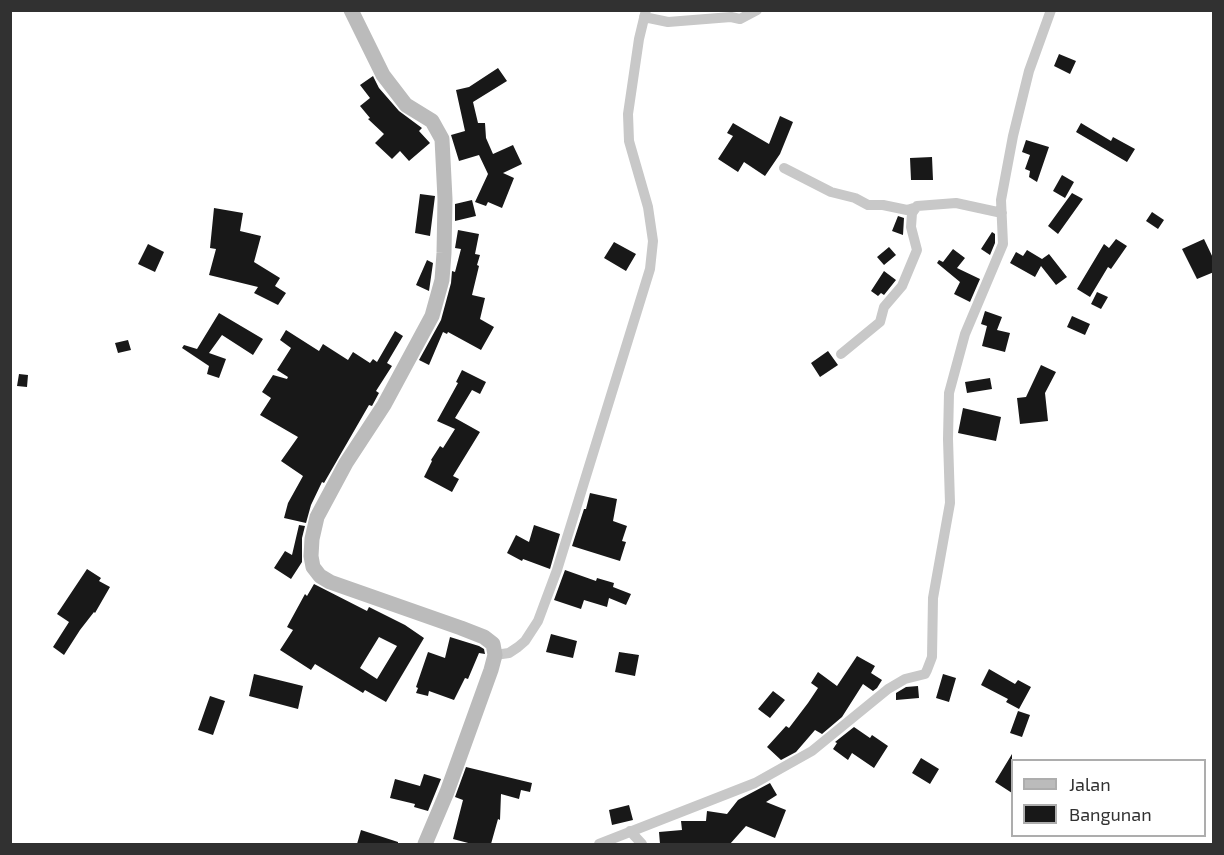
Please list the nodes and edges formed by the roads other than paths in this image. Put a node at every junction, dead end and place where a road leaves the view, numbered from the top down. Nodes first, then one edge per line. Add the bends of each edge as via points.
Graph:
1 (351, 10) edge
2 (757, 10) edge
3 (1051, 10) edge
4 (645, 14) edge
5 (784, 168) dead end
6 (917, 207) junction
7 (1002, 213) junction
8 (841, 354) dead end
9 (495, 655) junction
10 (630, 831) junction
11 (426, 844) edge
12 (599, 844) edge
13 (642, 844) edge

1 - 9 street via 382,75 406,105 432,121 442,139 444,253 442,280 432,316 317,517 312,538 313,567 330,582 484,638 493,644
2 - 4 street via 740,19 668,22
3 - 7 street via 1029,71 1013,136
4 - 9 street via 628,114 628,141 648,207 653,241 650,269 538,621 518,647
5 - 6 street via 831,192 868,205 907,210
6 - 7 street via 956,203
6 - 8 street via 911,226 917,250 902,286 884,308 880,322
7 - 10 street via 1003,244 965,334 949,393 950,503 933,598 932,657 925,674 888,689 812,751 755,783
9 - 11 street
10 - 12 street
10 - 13 street

